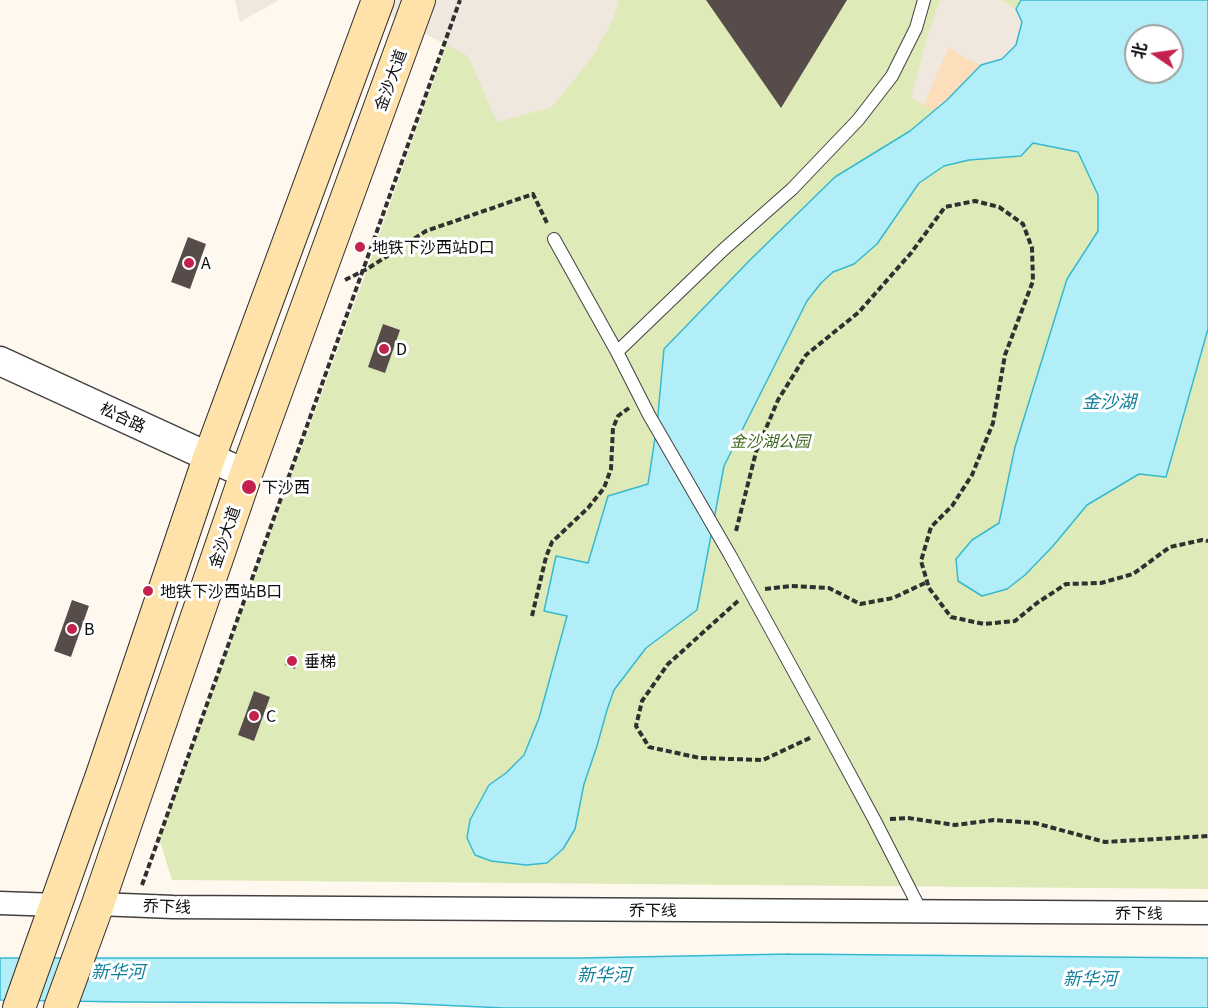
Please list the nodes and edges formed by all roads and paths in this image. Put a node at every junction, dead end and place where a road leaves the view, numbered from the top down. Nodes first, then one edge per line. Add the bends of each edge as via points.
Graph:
1 (378, 0) edge
2 (419, 0) edge
3 (460, 0) edge
4 (924, 0) edge
5 (554, 239) joint
6 (363, 271) junction
7 (310, 297) junction
8 (617, 352) junction
9 (0, 361) edge
10 (641, 400) junction
11 (209, 458) junction
12 (246, 474) junction
13 (1208, 542) edge
14 (730, 555) junction
15 (927, 582) junction
16 (749, 591) junction
17 (532, 616) dead end
18 (826, 730) junction
19 (874, 819) junction
20 (1208, 836) edge
21 (0, 903) edge
22 (98, 904) junction
23 (57, 905) junction
24 (135, 906) junction
25 (921, 911) junction
26 (1208, 913) edge
27 (19, 1008) edge
28 (60, 1008) edge

1 - 11 main road
2 - 7 main road, 金沙大道
3 - 6 path
4 - 8 lane via 916,28 892,76 858,120 792,189
5 - 6 path via 533,194 426,231
5 - 8 lane
6 - 7 path
6 - 24 path
7 - 12 main road, 金沙大道
8 - 10 lane
9 - 11 street, 松合路
10 - 14 lane
10 - 17 path via 618,416 613,428 611,469 604,488 552,542
11 - 12 street, 松合路
11 - 23 main road
12 - 22 main road, 金沙大道
13 - 15 path via 1170,548 1122,577 1101,583 1066,584 1015,621 984,624 951,616
14 - 15 path via 756,452 778,400 806,355 859,312 945,207 975,201 999,207 1023,224 1032,248 1033,281 1005,355 993,423 972,475 952,506 931,527 921,561
14 - 16 lane
15 - 16 path via 893,598 860,604 829,588 791,586
16 - 18 lane
16 - 18 path via 668,664 642,701 636,726 649,747 700,758 763,760
18 - 19 lane
19 - 20 path via 908,818 955,825 993,820 1035,823 1105,842
19 - 25 lane
21 - 23 street
22 - 24 street, 乔下线
22 - 28 main road, 金沙大道
23 - 27 main road
24 - 25 street, 乔下线
25 - 26 street, 乔下线

